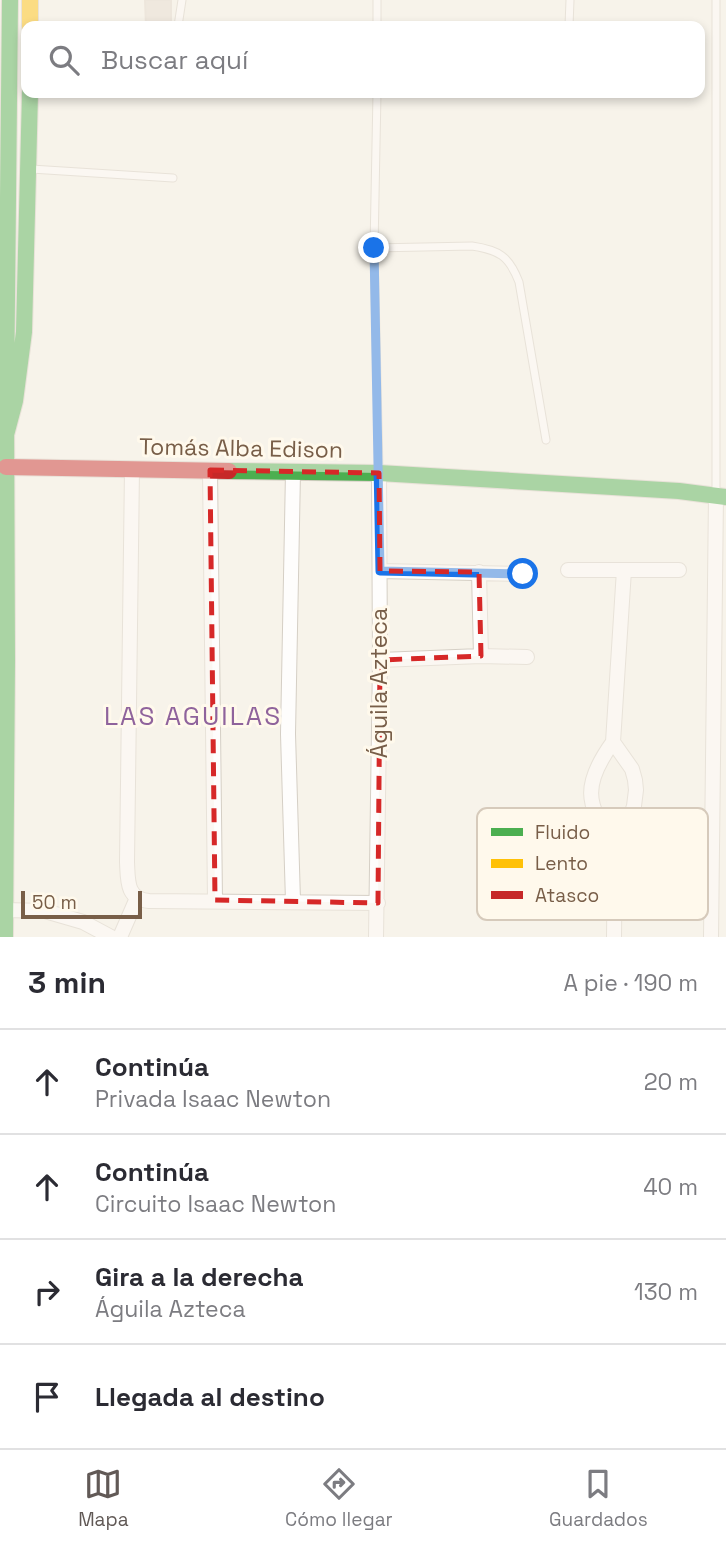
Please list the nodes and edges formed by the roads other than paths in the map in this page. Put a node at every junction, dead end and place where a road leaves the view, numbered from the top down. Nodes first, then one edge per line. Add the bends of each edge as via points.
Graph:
1 (10, 0) edge
2 (30, 0) edge
3 (181, 0) edge
4 (377, 0) edge
5 (570, 0) edge
6 (716, 0) edge
7 (30, 21) edge
8 (179, 21) edge
9 (377, 21) edge
10 (569, 21) edge
11 (30, 98) edge
12 (377, 98) edge
13 (29, 169) junction
14 (173, 178) dead end
15 (374, 248) junction
16 (6, 435) junction
17 (546, 440) dead end
18 (6, 467) junction
19 (132, 469) junction
20 (210, 470) junction
21 (293, 472) junction
22 (379, 473) junction
23 (721, 496) edge
24 (568, 570) dead end
25 (624, 570) junction
26 (679, 570) dead end
27 (380, 571) junction
28 (479, 572) junction
29 (523, 574) dead end
30 (481, 656) junction
31 (527, 657) dead end
32 (380, 660) junction
33 (613, 742) junction
34 (595, 808) edge
35 (633, 808) edge
36 (143, 900) junction
37 (215, 900) junction
38 (293, 901) junction
39 (378, 903) junction
40 (5, 910) junction
41 (5, 937) edge
42 (111, 937) edge
43 (120, 937) edge
44 (376, 937) edge
45 (711, 937) edge

1 - 16 main road
2 - 7 main road
3 - 8 lane
4 - 9 lane
5 - 10 lane
6 - 23 lane
11 - 13 main road
12 - 15 lane, Águila Azteca
13 - 14 lane
13 - 16 main road via 24,331
15 - 17 lane via 472,246 488,248 510,262 519,282
15 - 22 lane, Águila Azteca
16 - 18 main road
18 - 19 main road, Tomás Alba Edison
18 - 40 main road
19 - 20 main road, Tomás Alba Edison
19 - 36 street via 127,862 132,893
20 - 21 main road, Tomás Alba Edison
20 - 37 street
21 - 22 main road, Tomás Alba Edison
21 - 38 street via 288,734
22 - 23 main road, Tomás Alba Edison
22 - 27 street, Águila Azteca
23 - 45 street
24 - 25 street
25 - 26 street
25 - 33 street
27 - 28 street
27 - 32 street, Águila Azteca
28 - 29 street
28 - 30 street
30 - 31 street
30 - 32 street
32 - 39 street, Águila Azteca
33 - 34 street via 598,764 591,786
33 - 35 street via 632,769
36 - 37 street
36 - 43 street
37 - 38 street
38 - 39 street
39 - 44 street, Águila Azteca
40 - 41 main road
40 - 42 street via 45,911 83,922

